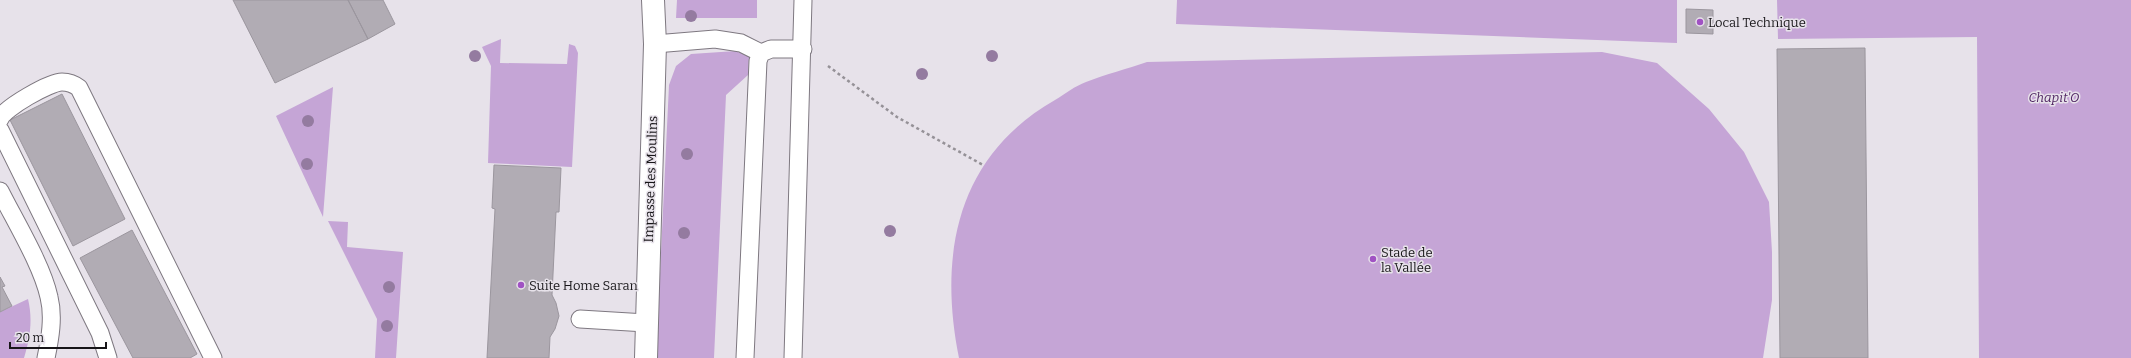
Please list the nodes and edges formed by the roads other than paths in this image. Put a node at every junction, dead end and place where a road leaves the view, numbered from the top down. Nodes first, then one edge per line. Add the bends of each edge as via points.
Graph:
1 (653, 0) edge
2 (803, 0) edge
3 (655, 44) junction
4 (803, 49) junction
5 (761, 53) junction
6 (0, 119) edge
7 (0, 130) edge
8 (0, 191) edge
9 (580, 319) dead end
10 (646, 323) junction
11 (46, 358) edge
12 (108, 358) edge
13 (214, 358) edge
14 (646, 358) edge
15 (745, 358) edge
16 (793, 358) edge

1 - 3 street, Impasse des Moulins
2 - 4 lane
3 - 5 lane via 715,39 741,43
3 - 10 street, Impasse des Moulins
4 - 5 lane via 771,49
4 - 16 lane
5 - 15 lane via 758,61
6 - 13 lane via 7,110 53,83 73,83 79,88
7 - 12 lane via 100,333
8 - 11 lane via 40,271 50,298 51,335
9 - 10 lane
10 - 14 street, Impasse des Moulins

